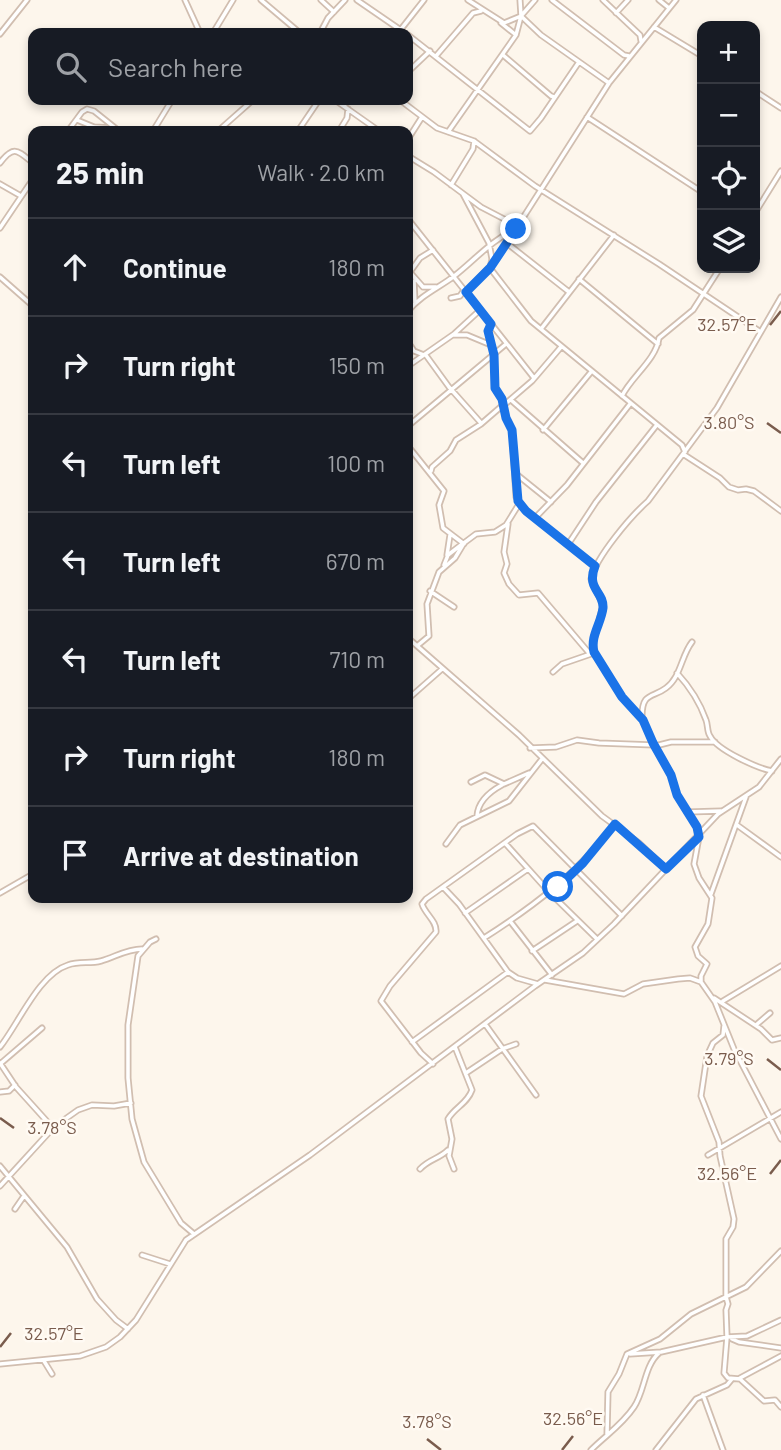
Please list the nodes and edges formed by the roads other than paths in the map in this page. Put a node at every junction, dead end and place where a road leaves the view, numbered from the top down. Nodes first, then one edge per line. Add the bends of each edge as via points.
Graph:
1 (27, 0) edge
2 (185, 0) edge
3 (233, 0) edge
4 (320, 0) edge
5 (345, 0) edge
6 (357, 0) edge
7 (424, 0) edge
8 (520, 0) edge
9 (535, 0) edge
10 (552, 0) edge
11 (603, 0) edge
12 (628, 0) edge
13 (659, 0) edge
14 (676, 0) edge
15 (265, 1) edge
16 (470, 1) edge
17 (669, 8) junction
18 (483, 10) junction
19 (334, 12) junction
20 (473, 13) junction
21 (616, 13) junction
22 (521, 16) junction
23 (499, 22) junction
24 (291, 25) junction
25 (654, 27) junction
26 (198, 28) edge
27 (216, 28) edge
28 (292, 28) edge
29 (294, 28) edge
30 (323, 28) edge
31 (396, 28) edge
32 (406, 28) edge
33 (0, 34) edge
34 (516, 35) junction
35 (413, 40) edge
36 (641, 41) junction
37 (430, 51) junction
38 (697, 53) edge
39 (503, 55) junction
40 (436, 56) junction
41 (629, 56) junction
42 (579, 62) junction
43 (413, 67) edge
44 (609, 83) junction
45 (478, 91) junction
46 (760, 94) edge
47 (554, 97) junction
48 (169, 105) edge
49 (247, 105) edge
50 (316, 105) edge
51 (343, 105) edge
52 (406, 105) edge
53 (346, 107) junction
54 (781, 108) edge
55 (422, 117) junction
56 (587, 117) junction
57 (76, 120) junction
58 (72, 126) edge
59 (91, 126) edge
60 (112, 126) edge
61 (156, 126) edge
62 (224, 126) edge
63 (301, 126) edge
64 (342, 126) edge
65 (372, 126) edge
66 (413, 131) edge
67 (448, 132) junction
68 (474, 141) junction
69 (28, 159) edge
70 (413, 159) edge
71 (0, 163) edge
72 (781, 171) edge
73 (0, 184) edge
74 (450, 185) junction
75 (28, 186) edge
76 (541, 189) junction
77 (697, 189) edge
78 (463, 194) junction
79 (21, 196) junction
80 (757, 210) edge
81 (413, 225) edge
82 (0, 228) edge
83 (516, 229) junction
84 (614, 235) junction
85 (507, 243) junction
86 (489, 245) junction
87 (433, 250) junction
88 (413, 266) edge
89 (490, 268) junction
90 (717, 273) edge
91 (455, 276) junction
92 (0, 277) edge
93 (414, 277) joint
94 (579, 279) junction
95 (439, 287) junction
96 (465, 291) junction
97 (569, 292) junction
98 (704, 293) junction
99 (781, 297) edge
100 (452, 298) dead end
101 (28, 302) edge
102 (415, 303) junction
103 (413, 305) edge
104 (480, 310) junction
105 (491, 324) junction
106 (541, 329) junction
107 (759, 331) junction
108 (453, 335) junction
109 (506, 344) junction
110 (658, 344) junction
111 (491, 345) junction
112 (562, 346) junction
113 (413, 350) edge
114 (424, 355) junction
115 (494, 355) junction
116 (413, 363) edge
117 (591, 372) junction
118 (534, 378) junction
119 (452, 390) junction
120 (622, 396) junction
121 (511, 400) junction
122 (630, 404) junction
123 (504, 405) junction
124 (413, 422) edge
125 (481, 424) junction
126 (656, 426) junction
127 (543, 430) junction
128 (413, 452) edge
129 (684, 453) junction
130 (583, 464) junction
131 (514, 472) junction
132 (430, 473) junction
133 (551, 502) junction
134 (519, 503) junction
135 (781, 511) edge
136 (536, 517) junction
137 (509, 522) junction
138 (450, 534) junction
139 (569, 543) junction
140 (463, 544) junction
141 (447, 557) junction
142 (595, 566) junction
143 (443, 567) junction
144 (430, 592) junction
145 (454, 607) dead end
146 (413, 642) edge
147 (692, 642) dead end
148 (417, 646) junction
149 (592, 654) junction
150 (442, 669) junction
151 (552, 672) dead end
152 (677, 673) junction
153 (413, 695) edge
154 (642, 718) junction
155 (715, 742) junction
156 (654, 746) junction
157 (530, 748) junction
158 (542, 759) junction
159 (781, 759) edge
160 (772, 771) junction
161 (531, 772) junction
162 (471, 782) dead end
163 (504, 784) junction
164 (747, 794) junction
165 (723, 811) junction
166 (687, 812) junction
167 (477, 816) junction
168 (615, 824) junction
169 (737, 825) junction
170 (699, 837) junction
171 (505, 843) junction
172 (446, 844) dead end
173 (781, 857) edge
174 (528, 869) junction
175 (666, 869) junction
176 (575, 870) junction
177 (28, 877) edge
178 (443, 887) junction
179 (0, 893) edge
180 (550, 893) junction
181 (711, 894) junction
182 (465, 913) junction
183 (622, 916) junction
184 (510, 921) junction
185 (577, 921) junction
186 (484, 938) junction
187 (156, 939) dead end
188 (597, 939) junction
189 (142, 949) junction
190 (532, 951) junction
191 (781, 966) edge
192 (508, 972) junction
193 (552, 975) junction
194 (545, 980) junction
195 (701, 982) junction
196 (538, 984) junction
197 (712, 997) junction
198 (720, 1001) junction
199 (770, 1013) dead end
200 (723, 1022) junction
201 (485, 1024) junction
202 (756, 1025) junction
203 (42, 1028) dead end
204 (781, 1038) edge
205 (412, 1042) junction
206 (516, 1044) dead end
207 (456, 1046) junction
208 (0, 1047) edge
209 (502, 1049) junction
210 (0, 1063) edge
211 (433, 1063) junction
212 (466, 1073) junction
213 (15, 1085) junction
214 (0, 1092) edge
215 (536, 1094) dead end
216 (131, 1103) junction
217 (781, 1112) edge
218 (771, 1119) junction
219 (53, 1128) junction
220 (781, 1139) edge
221 (720, 1148) junction
222 (449, 1149) junction
223 (708, 1155) dead end
224 (0, 1166) edge
225 (420, 1169) dead end
226 (454, 1169) dead end
227 (9, 1177) junction
228 (0, 1186) edge
229 (24, 1196) junction
230 (15, 1209) dead end
231 (195, 1235) junction
232 (781, 1251) edge
233 (142, 1255) dead end
234 (170, 1264) junction
235 (726, 1297) junction
236 (781, 1320) edge
237 (128, 1329) junction
238 (728, 1337) junction
239 (781, 1348) edge
240 (661, 1352) junction
241 (628, 1354) junction
242 (781, 1356) edge
243 (0, 1357) edge
244 (44, 1360) junction
245 (0, 1364) edge
246 (7, 1364) junction
247 (52, 1374) dead end
248 (738, 1378) junction
249 (732, 1379) junction
250 (703, 1395) junction
251 (781, 1407) edge
252 (607, 1434) junction
253 (591, 1450) edge
254 (656, 1450) edge
255 (723, 1450) edge

1 - 33 street
2 - 26 street
3 - 27 street
4 - 19 street
5 - 19 street
6 - 31 street
7 - 32 street
8 - 22 street
9 - 22 street
10 - 41 street
11 - 21 street
12 - 21 street
13 - 17 street
14 - 17 street
15 - 24 street
16 - 18 street
16 - 20 street
17 - 25 street
18 - 20 street
18 - 23 street
19 - 30 street
20 - 40 street
21 - 36 street
22 - 23 street
22 - 34 street
22 - 42 street
23 - 34 street
24 - 28 street
24 - 29 street
25 - 36 street
25 - 38 street
34 - 39 street
35 - 37 street
36 - 41 street
37 - 40 street
37 - 43 street
39 - 45 street
39 - 47 street
40 - 45 street
41 - 44 street
42 - 44 street
42 - 47 street
44 - 56 street
45 - 47 street via 530,131
45 - 67 street
46 - 54 street
48 - 61 street
49 - 62 street
50 - 63 street
51 - 53 street
52 - 55 street
53 - 64 street
53 - 65 street
55 - 66 street
55 - 67 street
56 - 76 street
56 - 77 street
57 - 58 street
57 - 59 street
57 - 60 street via 91,110
67 - 68 street
68 - 74 street
68 - 76 street
69 - 71 street via 13,150
70 - 74 street
72 - 80 street
73 - 79 street
74 - 78 street
75 - 79 street
76 - 83 street
76 - 84 street
78 - 83 street
78 - 86 street
79 - 82 street
81 - 87 street
83 - 85 street
83 - 86 street
84 - 94 street
84 - 98 street
85 - 89 street
85 - 97 street
86 - 89 street
86 - 91 street
87 - 88 street
87 - 91 street
89 - 96 street
89 - 106 street via 521,311
90 - 98 street
91 - 95 street
91 - 96 street
92 - 101 street
93 - 95 street via 423,287
93 - 102 street
94 - 97 street
94 - 110 street
95 - 102 street
96 - 100 street
96 - 104 street
97 - 106 street
98 - 107 street
98 - 110 street
99 - 107 street
102 - 103 street
104 - 105 street
104 - 108 street
105 - 109 street
105 - 111 street
106 - 112 street
107 - 129 street via 722,402
108 - 111 street via 467,335
108 - 114 street
109 - 115 street
109 - 118 street
110 - 120 street
111 - 115 street
112 - 117 street
112 - 118 street
113 - 114 street
114 - 116 street
114 - 119 street
115 - 119 street
115 - 123 street via 496,390
117 - 120 street
117 - 127 street
118 - 121 street
119 - 124 street
119 - 125 street
120 - 122 street
121 - 123 street
121 - 127 street
122 - 126 street
122 - 130 street
123 - 125 street
123 - 131 street via 512,430
125 - 132 street via 456,440
126 - 129 street via 682,445
126 - 139 street
127 - 130 street
128 - 132 street
129 - 135 street via 729,487 754,491
129 - 142 street
130 - 133 street
131 - 133 street
131 - 134 street
132 - 138 street via 444,491 439,505 443,528
133 - 136 street
134 - 136 street
134 - 137 street
136 - 139 street
137 - 140 street
137 - 149 street via 504,552 509,584 519,595 538,593
138 - 140 street
138 - 141 street
139 - 142 street
140 - 141 street
140 - 143 street
141 - 143 street
142 - 149 street via 592,583 603,607
143 - 144 street
144 - 145 street
144 - 148 street via 429,636
146 - 148 street
147 - 152 street
148 - 150 street
149 - 151 street
149 - 154 street
150 - 153 street
150 - 157 street
152 - 154 street via 666,689 647,697
152 - 155 street via 688,685
154 - 156 street
155 - 156 street
155 - 160 street
156 - 157 street via 577,740
156 - 166 street
157 - 158 street
158 - 161 street
158 - 168 street
159 - 160 street
160 - 164 street
161 - 163 street
161 - 167 street via 509,801
162 - 163 street via 485,775
163 - 167 street via 484,797
164 - 165 street
164 - 169 street
165 - 166 street
165 - 170 street
166 - 170 street
167 - 172 street via 460,825
168 - 175 street
168 - 176 street
169 - 173 street
169 - 181 street
170 - 175 street
170 - 181 street via 694,864
171 - 174 street
171 - 176 street via 535,827
171 - 178 street
174 - 180 street
174 - 182 street
175 - 183 street
176 - 180 street
176 - 183 street
177 - 179 street
178 - 182 street
178 - 205 street via 422,904 436,927 434,935 381,1001
180 - 184 street
180 - 185 street
181 - 195 street via 710,919 695,947 707,964
182 - 186 street
183 - 188 street
184 - 186 street
184 - 190 street
185 - 188 street
185 - 190 street
186 - 192 street
187 - 189 street
188 - 193 street
189 - 208 street via 63,967 38,988
189 - 216 street via 128,1025
190 - 193 street
191 - 198 street
192 - 196 street
192 - 205 street
193 - 194 street
194 - 195 street via 624,994 643,984 690,978
194 - 196 street
195 - 197 street
196 - 201 street
197 - 198 street
197 - 200 street
198 - 202 street
199 - 202 street
200 - 218 street
200 - 221 street via 723,1035 710,1048 702,1082 702,1101
201 - 207 street
201 - 209 street
202 - 204 street via 772,1040
203 - 210 street
205 - 211 street
206 - 209 street
207 - 211 street
207 - 212 street
209 - 212 street
209 - 215 street
210 - 213 street
211 - 231 street
212 - 222 street via 472,1090 448,1119
213 - 214 street
213 - 219 street
216 - 219 street via 83,1107
216 - 231 street via 144,1162 181,1223
217 - 218 street
218 - 220 street
218 - 221 street
219 - 227 street
221 - 223 street
221 - 235 street via 734,1219 726,1244
222 - 225 street
222 - 226 street
224 - 227 street
227 - 228 street
227 - 229 street
229 - 230 street
229 - 237 street via 67,1247 97,1299
231 - 234 street
232 - 235 street via 746,1287
233 - 234 street
234 - 237 street
235 - 238 street
235 - 241 street
236 - 238 street via 753,1334
237 - 244 street via 99,1350
238 - 239 street
238 - 240 street
238 - 249 street via 723,1367 724,1375
240 - 241 street
240 - 252 street via 653,1360 635,1406 621,1425
241 - 252 street via 608,1392
242 - 248 street
243 - 246 street
244 - 246 street
244 - 247 street
245 - 246 street
248 - 249 street
248 - 251 street via 760,1399 775,1400
249 - 250 street
250 - 254 street
250 - 255 street
252 - 253 street

